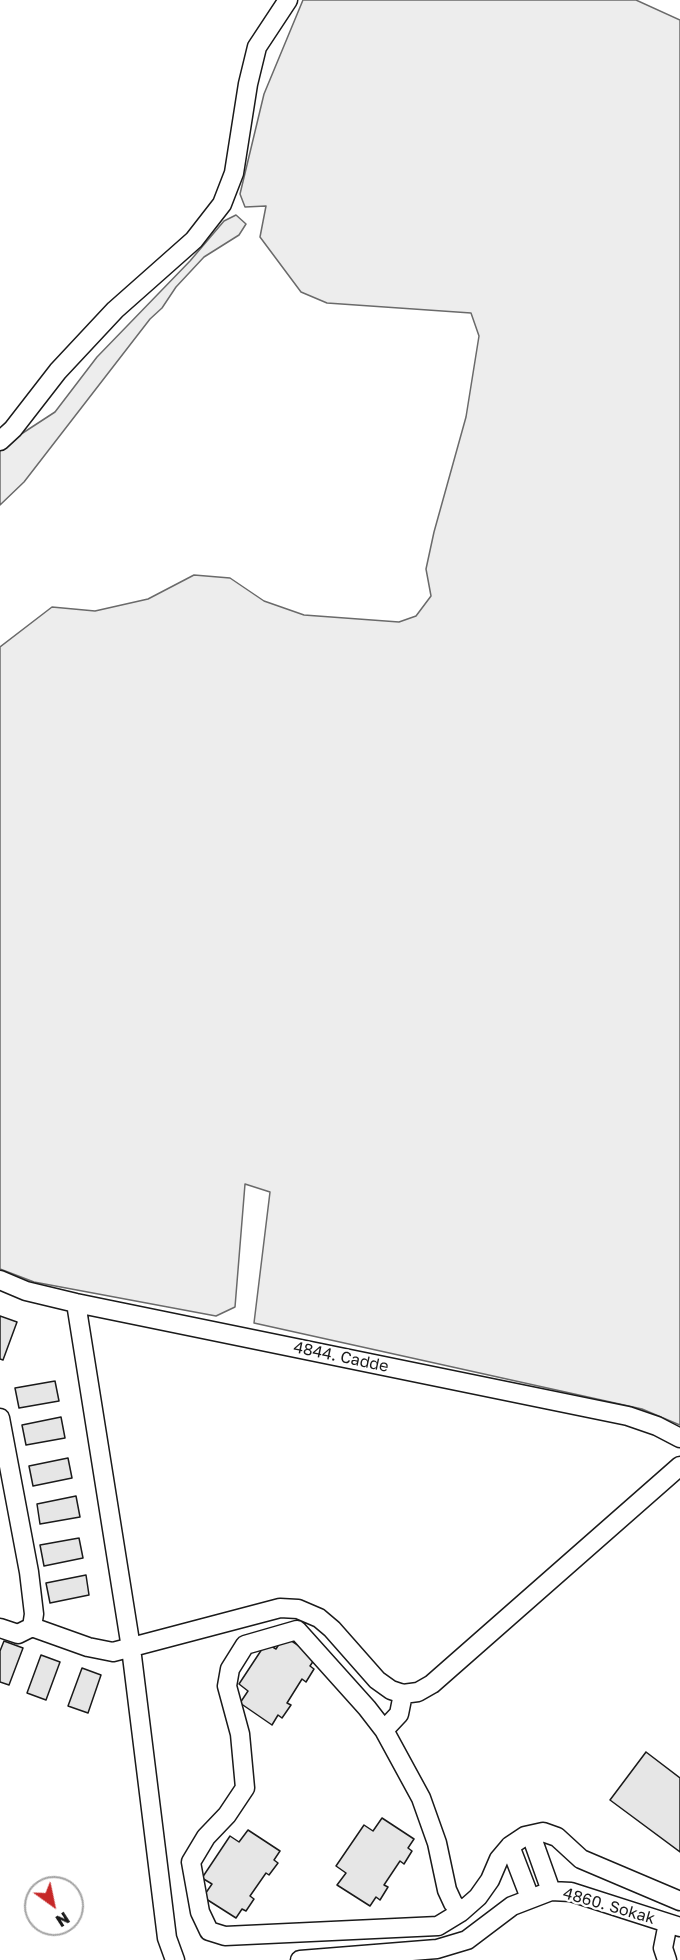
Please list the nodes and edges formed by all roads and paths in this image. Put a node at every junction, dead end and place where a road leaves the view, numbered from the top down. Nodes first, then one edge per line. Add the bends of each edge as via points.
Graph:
1 (288, 0) edge
2 (0, 441) edge
3 (0, 1280) edge
4 (76, 1303) junction
5 (0, 1418) edge
6 (680, 1438) edge
7 (680, 1466) edge
8 (32, 1627) junction
9 (0, 1628) edge
10 (131, 1648) junction
11 (403, 1695) junction
12 (384, 1730) junction
13 (531, 1835) junction
14 (510, 1846) junction
15 (551, 1891) junction
16 (530, 1898) junction
17 (680, 1901) edge
18 (461, 1912) junction
19 (674, 1925) edge
20 (175, 1960) edge
21 (300, 1960) edge
22 (667, 1960) edge

1 - 2 street via 256,48 234,173 222,204 194,240 115,310
3 - 4 street, 4844. Cadde via 26,1292
4 - 6 street, 4844. Cadde via 628,1416
4 - 10 street
5 - 8 street via 29,1572
7 - 11 street via 432,1684
8 - 9 street via 18,1634
8 - 10 street via 88,1647 113,1652
10 - 11 street via 280,1608 298,1609 319,1618 377,1680
10 - 20 street via 167,1938
11 - 12 street via 399,1714
12 - 18 street via 421,1798 437,1843 447,1890
12 - 18 street via 297,1630 245,1645 230,1669 227,1686 240,1734 245,1788 190,1862 204,1923 209,1931 225,1936 406,1929 438,1926
13 - 14 street
13 - 15 street
13 - 17 street via 543,1832 557,1837 581,1858
14 - 16 street
14 - 18 street via 478,1897
15 - 16 street, 4860. Sokak
15 - 19 street, 4860. Sokak via 571,1892
16 - 21 street, 4860. Sokak via 512,1906 467,1940 437,1949
19 - 22 street via 663,1948

